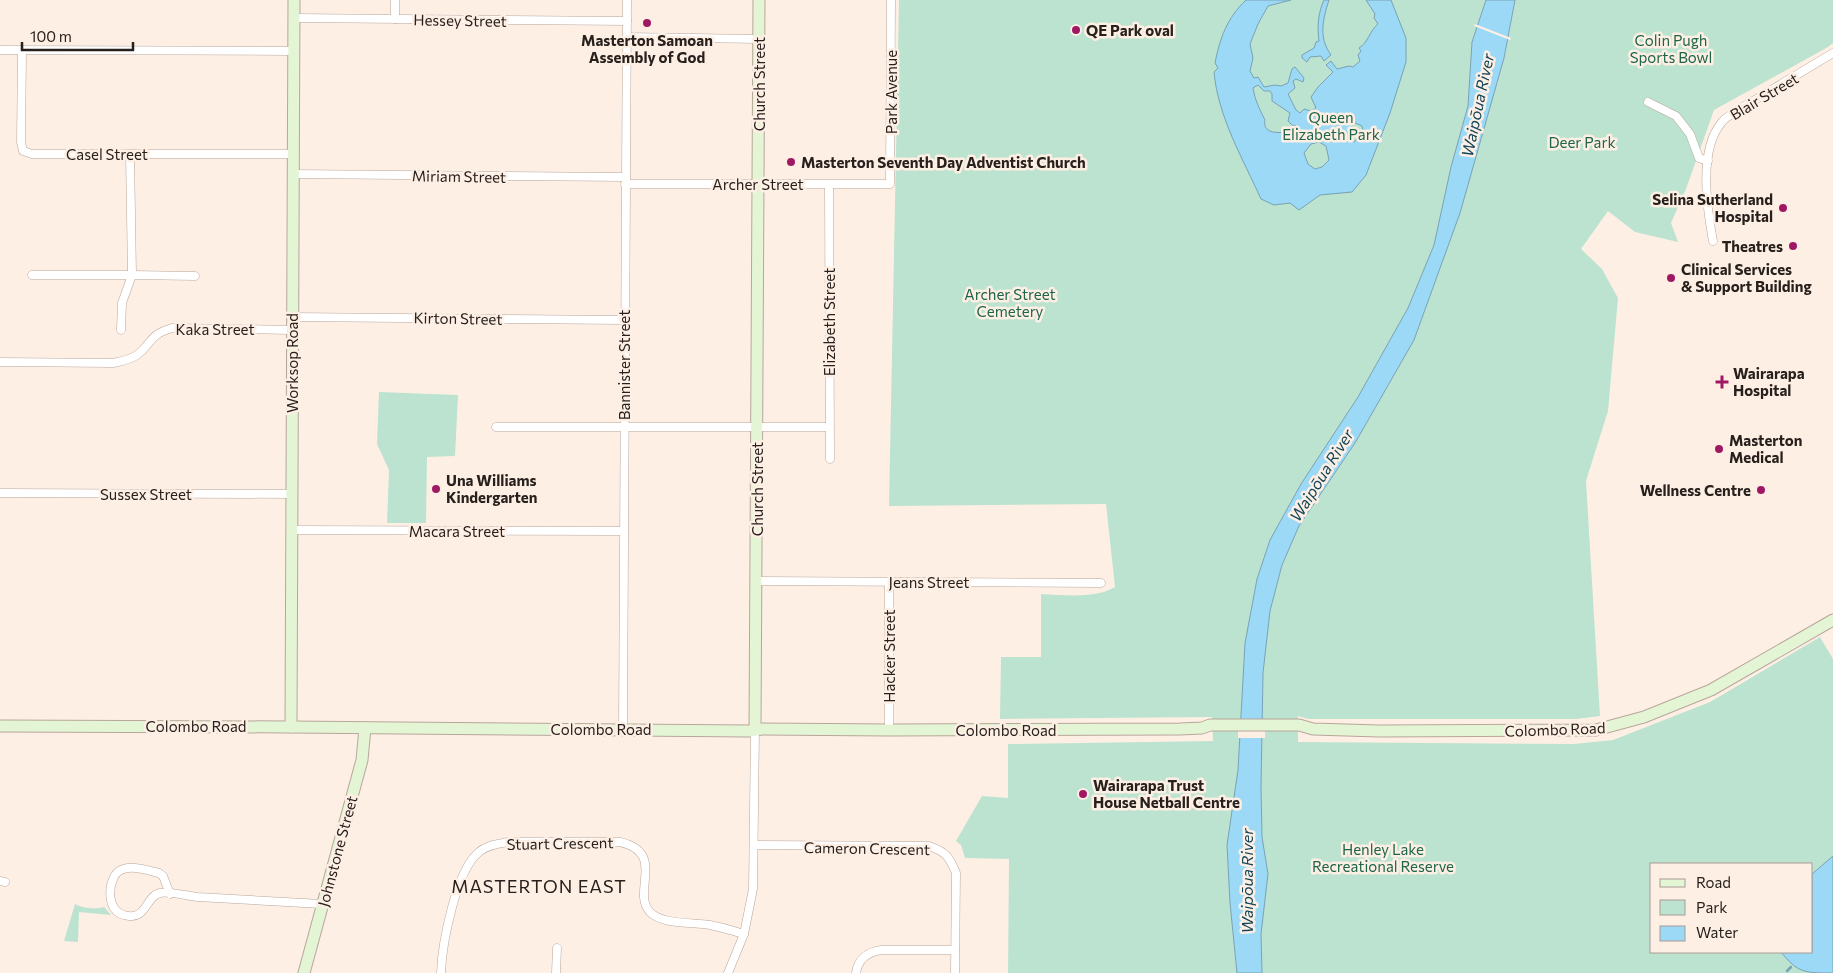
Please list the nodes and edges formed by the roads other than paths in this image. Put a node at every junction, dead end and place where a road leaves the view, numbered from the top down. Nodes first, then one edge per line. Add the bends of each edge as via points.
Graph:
1 (294, 0) edge
2 (395, 0) edge
3 (627, 0) edge
4 (759, 0) edge
5 (891, 0) edge
6 (294, 18) junction
7 (395, 19) junction
8 (627, 21) junction
9 (626, 37) junction
10 (759, 38) junction
11 (0, 50) edge
12 (22, 50) junction
13 (294, 51) junction
14 (1833, 53) edge
15 (1648, 102) dead end
16 (130, 154) junction
17 (293, 154) junction
18 (1708, 161) junction
19 (293, 174) junction
20 (625, 181) junction
21 (759, 184) junction
22 (829, 184) junction
23 (890, 184) joint
24 (1713, 241) dead end
25 (32, 275) dead end
26 (132, 275) junction
27 (194, 276) dead end
28 (292, 317) junction
29 (624, 320) junction
30 (121, 330) dead end
31 (292, 330) junction
32 (0, 362) edge
33 (496, 427) dead end
34 (623, 427) junction
35 (829, 427) junction
36 (757, 428) junction
37 (830, 460) dead end
38 (0, 493) edge
39 (292, 494) junction
40 (291, 530) junction
41 (623, 532) junction
42 (757, 580) junction
43 (889, 582) junction
44 (1101, 583) dead end
45 (1833, 620) edge
46 (0, 726) edge
47 (290, 727) junction
48 (366, 728) junction
49 (622, 729) junction
50 (755, 730) junction
51 (889, 730) junction
52 (754, 845) junction
53 (170, 894) junction
54 (323, 904) junction
55 (744, 934) junction
56 (557, 948) dead end
57 (955, 950) junction
58 (304, 973) edge
59 (441, 973) edge
60 (556, 973) edge
61 (728, 973) edge
62 (856, 973) edge
63 (955, 973) edge

1 - 6 street, Worksop Road
2 - 7 street
3 - 8 street, Bannister Street
4 - 10 street, Church Street
5 - 23 street, Park Avenue
6 - 7 street, Hessey Street
6 - 13 street, Worksop Road
7 - 8 street, Hessey Street
8 - 9 street, Bannister Street
9 - 10 street
9 - 20 street, Bannister Street
10 - 21 street, Church Street
11 - 12 street
12 - 13 street
12 - 16 street, Casel Street via 23,151 32,154
13 - 17 street, Worksop Road
14 - 18 street, Blair Street via 1727,117 1715,134
15 - 18 street via 1676,116 1690,134 1699,158
16 - 17 street, Casel Street
16 - 26 street
17 - 19 street, Worksop Road
18 - 24 street, Blair Street via 1706,197
19 - 20 street, Miriam Street
19 - 28 street, Worksop Road
20 - 21 street, Archer Street
20 - 29 street, Bannister Street
21 - 22 street, Archer Street
21 - 36 street, Church Street
22 - 23 street, Archer Street
22 - 35 street, Elizabeth Street
25 - 26 street
26 - 27 street
26 - 30 street via 122,303
28 - 29 street, Kirton Street
28 - 31 street, Worksop Road
29 - 34 street, Bannister Street
31 - 32 street, Kaka Street via 172,328 159,332 138,354 114,363
31 - 39 street, Worksop Road
33 - 34 street
34 - 36 street
34 - 41 street, Bannister Street
35 - 36 street
35 - 37 street, Elizabeth Street
36 - 42 street, Church Street
38 - 39 street, Sussex Street
39 - 40 street, Worksop Road
40 - 41 street, Macara Street
40 - 47 street, Worksop Road
41 - 49 street, Bannister Street
42 - 43 street, Jeans Street
42 - 50 street, Church Street
43 - 44 street, Jeans Street
43 - 51 street, Hacker Street
45 - 51 street, Colombo Road via 1711,690 1644,717 1596,730
46 - 47 street, Colombo Road
47 - 48 street, Colombo Road
48 - 49 street, Colombo Road
48 - 54 street, Johnstone Street via 362,760
49 - 50 street, Colombo Road
50 - 51 street, Colombo Road
50 - 52 street, Church Street
52 - 55 street, Church Street via 753,889
52 - 57 street, Cameron Crescent via 929,846 941,850 950,858 956,873
53 - 53 street via 155,895 135,916 123,915 111,904 112,882 119,870 125,868 160,873
53 - 54 street
54 - 58 street, Johnstone Street
55 - 59 street, Stuart Crescent via 710,925 668,920 650,912 645,902 645,862 633,845 620,842 508,842 480,850 463,873 445,935
55 - 61 street, Church Street
56 - 60 street
57 - 62 street via 870,952 857,966
57 - 63 street, Cameron Crescent

